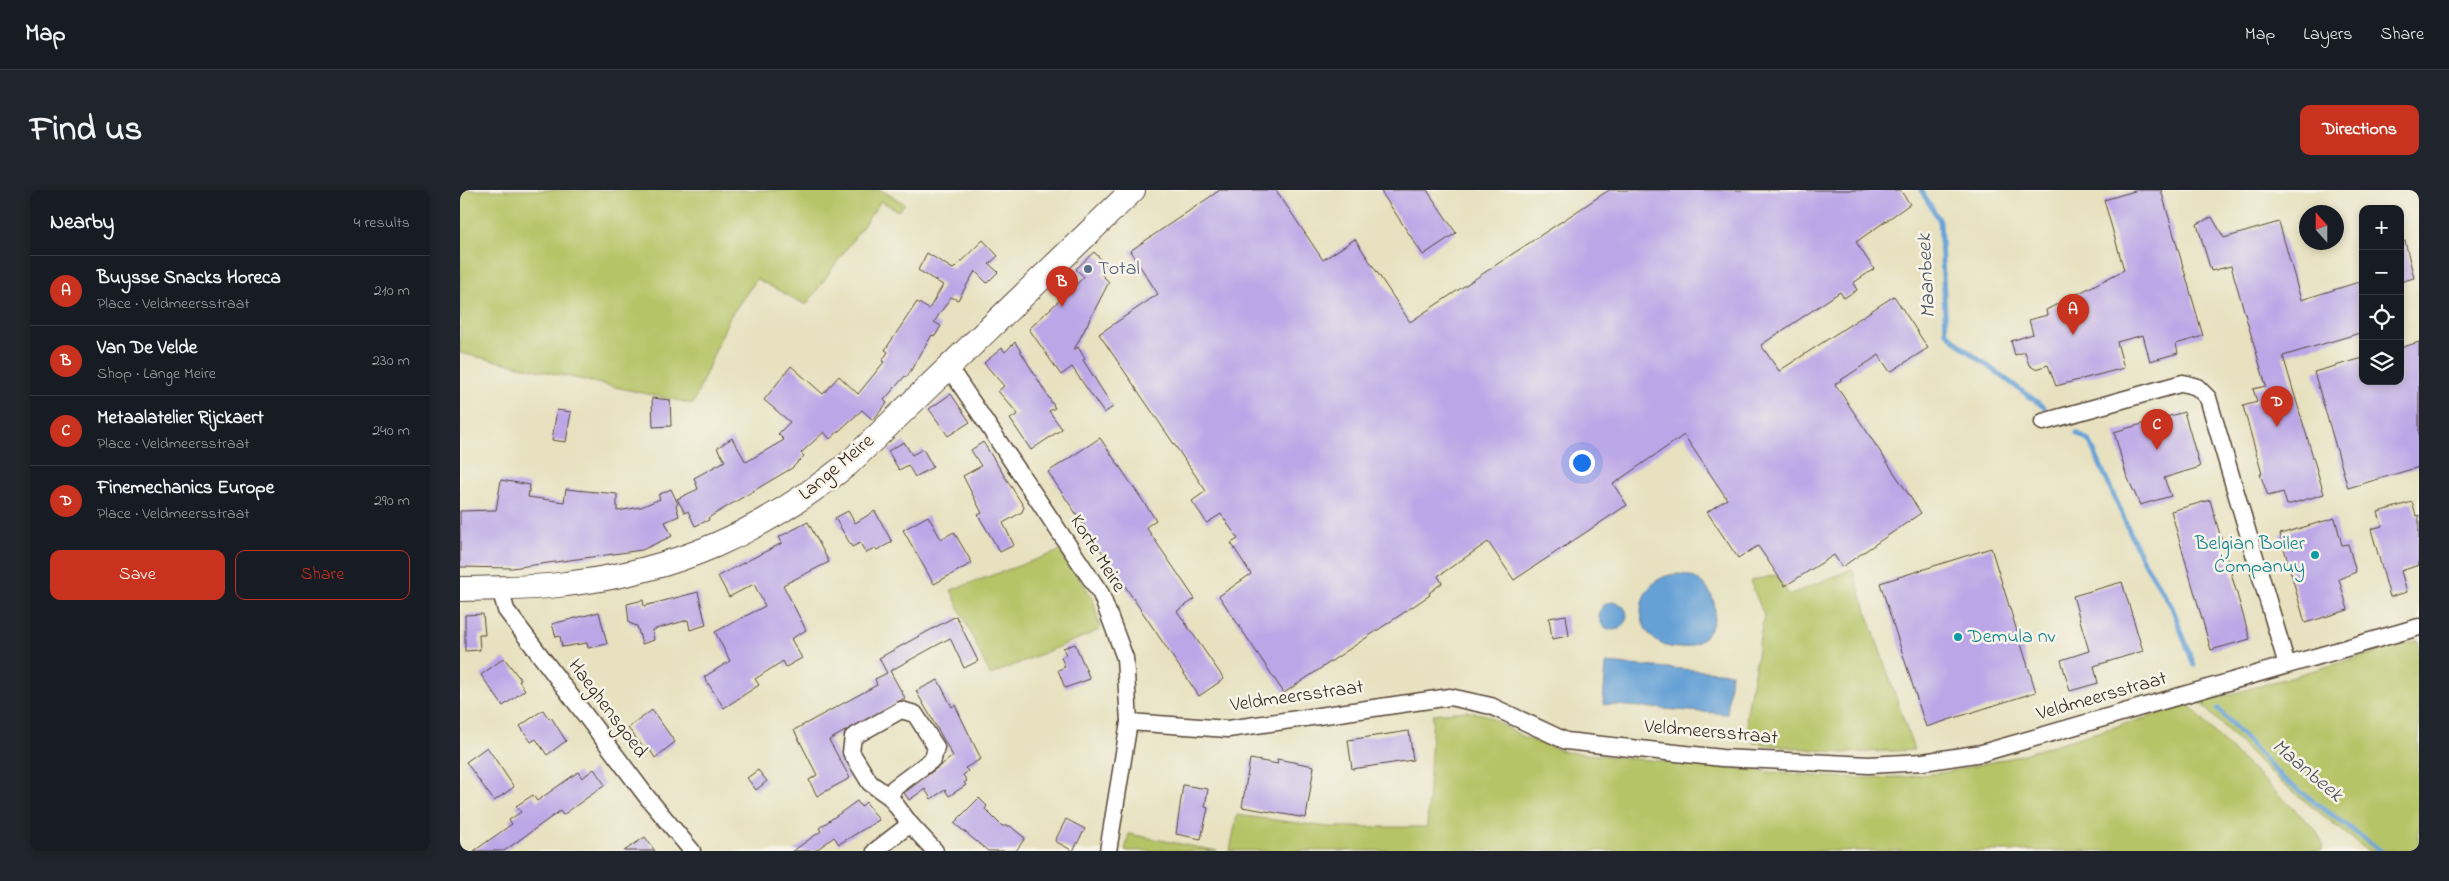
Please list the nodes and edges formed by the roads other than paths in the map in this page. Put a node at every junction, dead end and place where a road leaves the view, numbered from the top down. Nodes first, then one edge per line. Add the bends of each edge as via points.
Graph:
1 (1132, 190) edge
2 (948, 366) junction
3 (2043, 422) dead end
4 (500, 588) junction
5 (460, 589) edge
6 (2419, 626) edge
7 (2287, 666) junction
8 (1129, 722) junction
9 (890, 797) junction
10 (910, 824) junction
11 (692, 851) edge
12 (875, 851) edge
13 (935, 851) edge
14 (1108, 851) edge

1 - 2 street, Lange Meire
2 - 4 street, Lange Meire via 848,464 810,494 729,541 680,559 604,579 564,585
2 - 8 street, Korte Meire via 1101,594 1125,658
3 - 7 street via 2183,383 2197,387 2208,398
4 - 5 street, Lange Meire
4 - 11 street, Haeghensgoed via 506,610 647,797
6 - 7 street, Veldmeersstraat
7 - 8 street, Veldmeersstraat via 1982,753 1923,762 1868,765 1722,758 1566,741 1492,706 1450,697 1228,729
8 - 14 street, Korte Meire
9 - 9 street via 894,788 933,759 936,747 915,714 901,710 853,737 851,752 870,783
9 - 10 street
10 - 12 street
10 - 13 street

